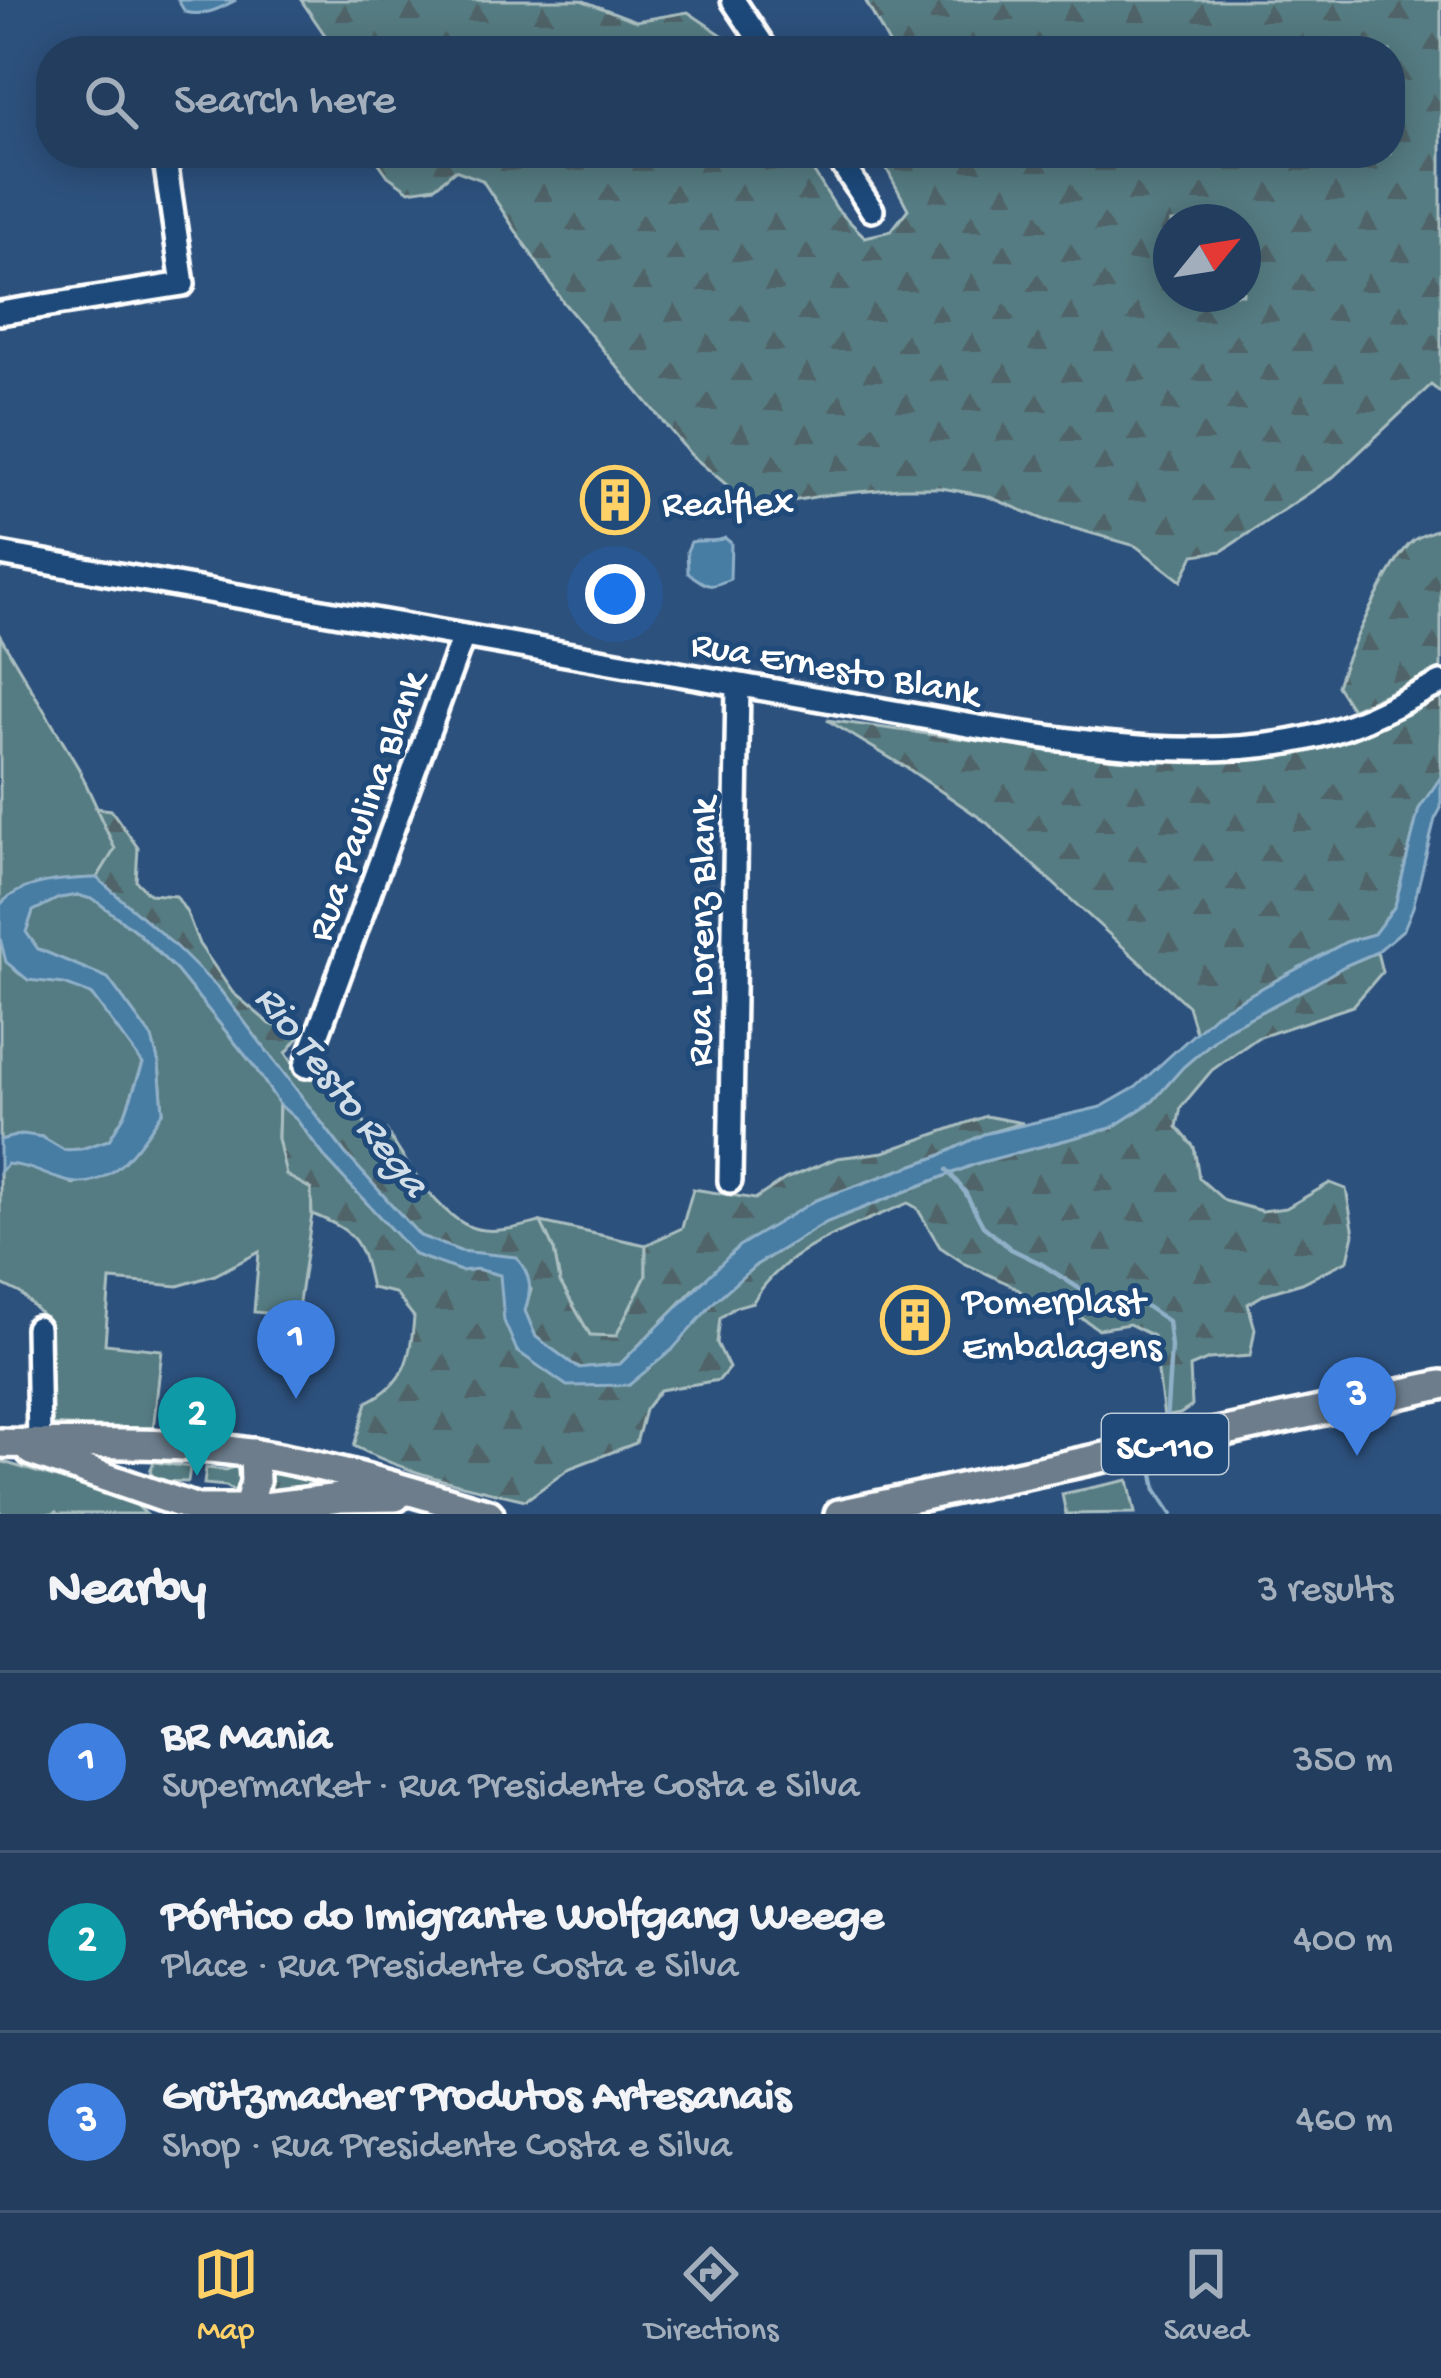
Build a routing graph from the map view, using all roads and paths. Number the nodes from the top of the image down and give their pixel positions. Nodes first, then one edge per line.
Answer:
1 (733, 0) edge
2 (757, 36) edge
3 (166, 168) edge
4 (845, 168) edge
5 (872, 210) dead end
6 (0, 313) edge
7 (0, 554) edge
8 (464, 636) junction
9 (1441, 683) edge
10 (738, 685) junction
11 (305, 1066) dead end
12 (730, 1181) dead end
13 (37, 1328) dead end
14 (1441, 1385) edge
15 (17, 1443) edge
16 (148, 1446) junction
17 (254, 1454) junction
18 (432, 1497) junction
19 (154, 1504) edge
20 (246, 1512) edge
21 (489, 1514) edge
22 (839, 1514) edge

1 - 2 street
3 - 6 street
4 - 5 street
7 - 8 street, Rua Ernesto Blank
8 - 10 street, Rua Ernesto Blank
8 - 11 street, Rua Paulina Blank
9 - 10 street, Rua Ernesto Blank
10 - 12 street, Rua Lorenz Blank
13 - 15 street
14 - 22 main road, SC-110
15 - 16 main road
15 - 19 main road
16 - 17 main road
16 - 19 main road
17 - 18 main road
17 - 20 main road
18 - 20 main road
18 - 21 main road
19 - 20 main road

